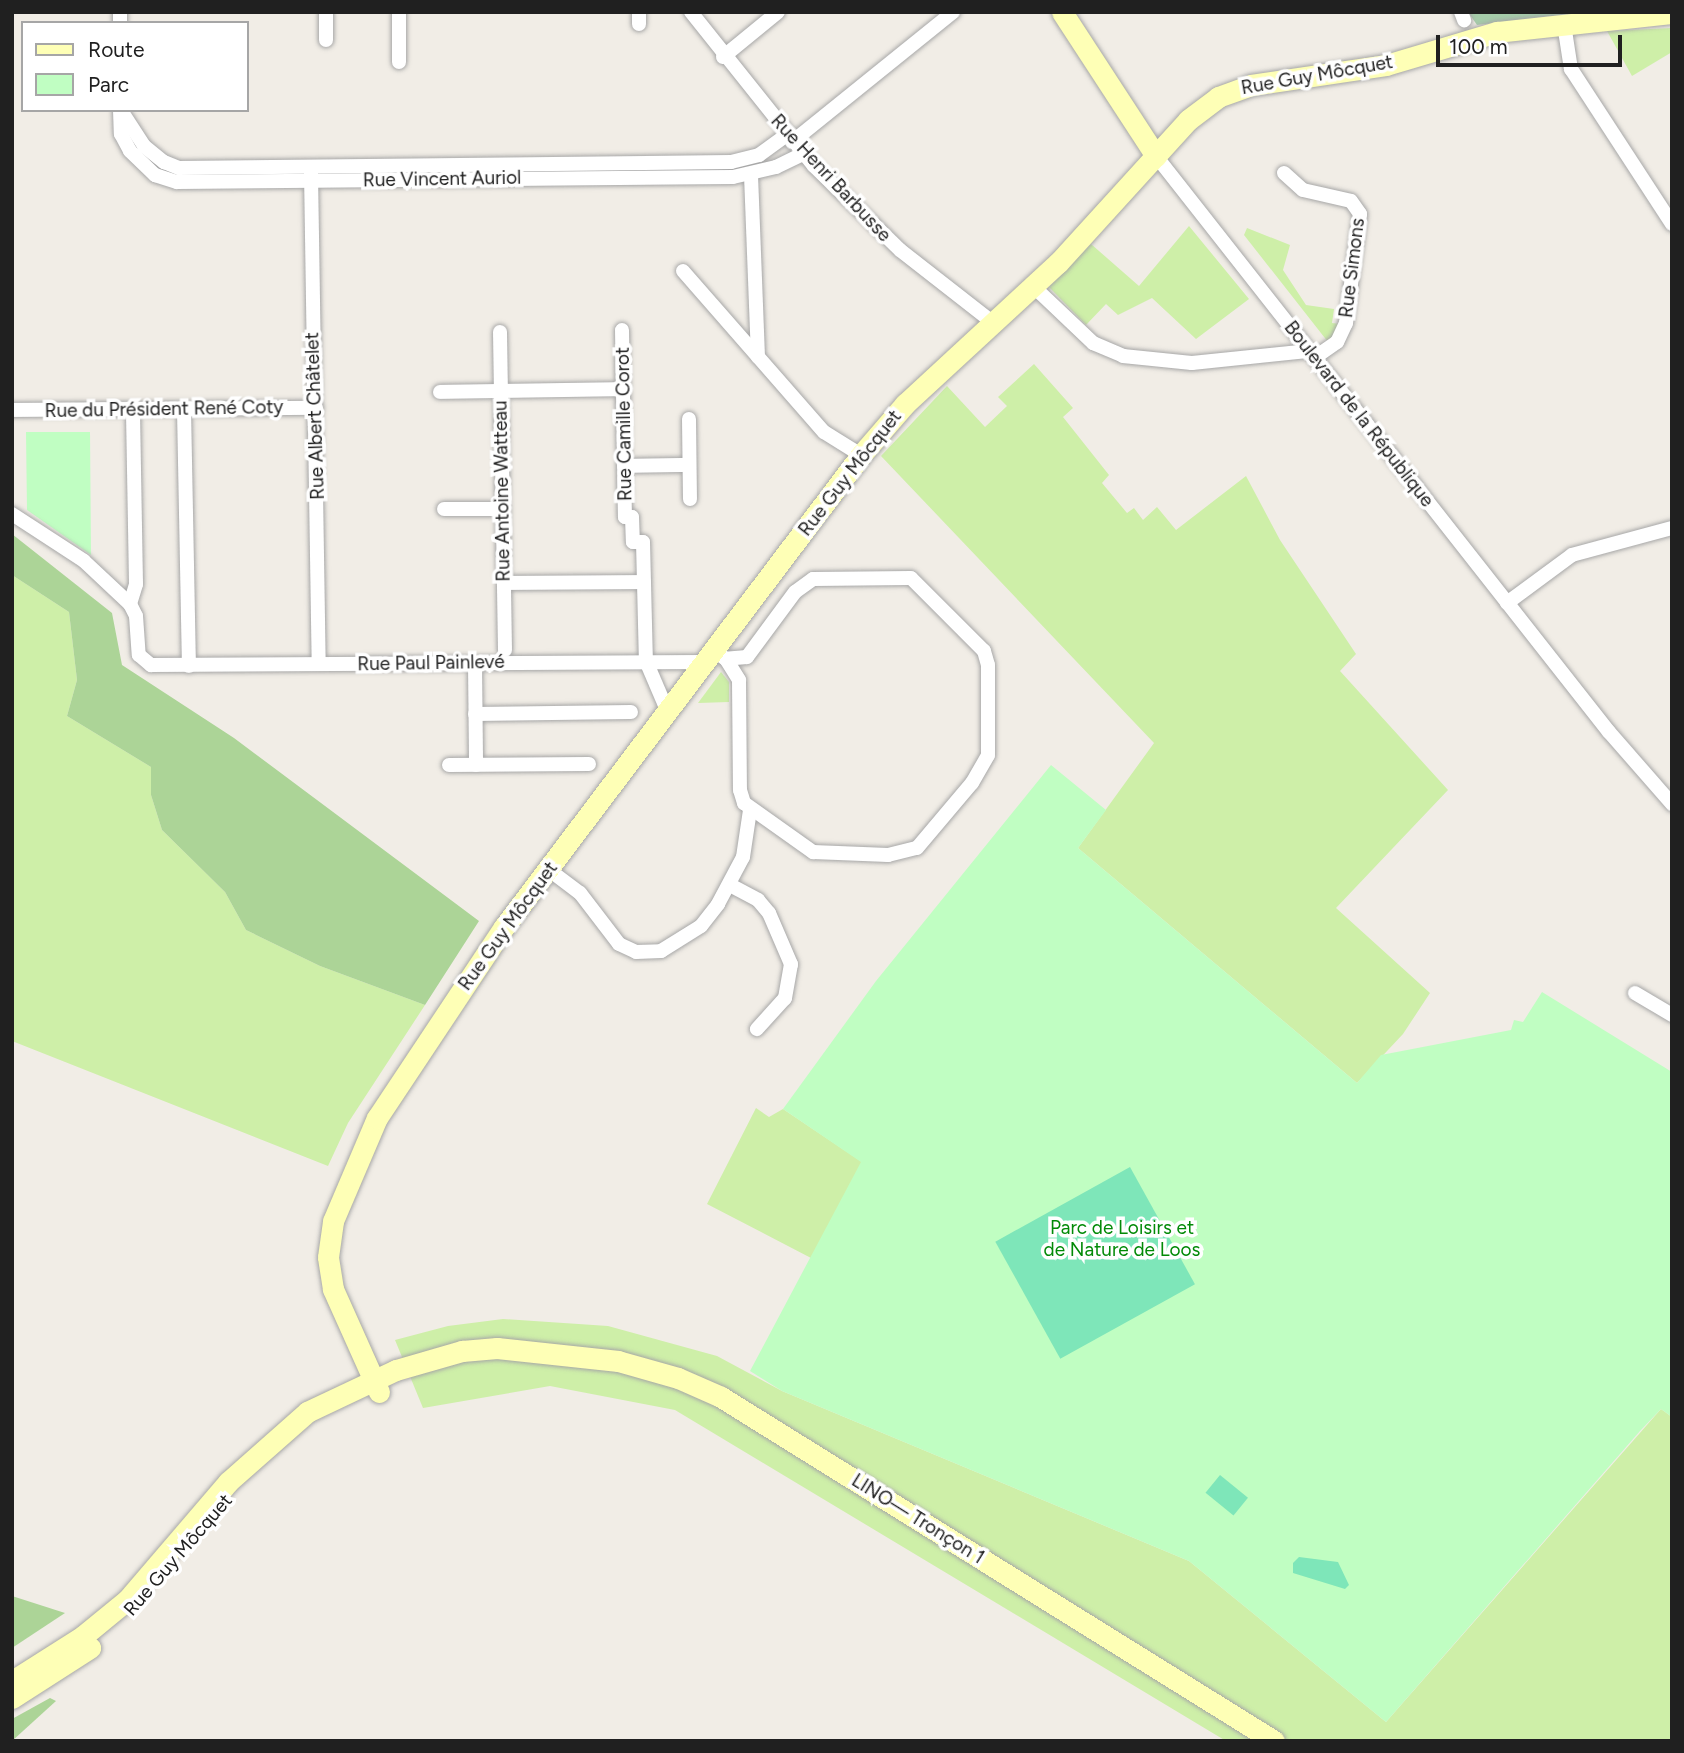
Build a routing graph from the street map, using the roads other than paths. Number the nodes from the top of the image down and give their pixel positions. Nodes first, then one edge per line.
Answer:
1 (326, 12) edge
2 (399, 12) edge
3 (691, 12) edge
4 (778, 12) edge
5 (1062, 12) edge
6 (942, 15) edge
7 (1672, 17) edge
8 (1564, 24) junction
9 (326, 40) dead end
10 (723, 57) junction
11 (399, 62) dead end
12 (122, 112) edge
13 (789, 139) junction
14 (803, 154) junction
15 (1156, 156) junction
16 (1284, 173) dead end
17 (311, 174) junction
18 (751, 175) junction
19 (1672, 224) edge
20 (682, 271) dead end
21 (1033, 286) junction
22 (992, 322) junction
23 (622, 330) dead end
24 (500, 332) dead end
25 (1312, 355) junction
26 (758, 357) junction
27 (623, 389) junction
28 (501, 391) junction
29 (440, 392) dead end
30 (316, 408) junction
31 (133, 409) junction
32 (184, 409) junction
33 (12, 410) edge
34 (689, 419) dead end
35 (861, 456) junction
36 (689, 465) junction
37 (624, 466) junction
38 (690, 499) dead end
39 (444, 509) dead end
40 (503, 509) junction
41 (12, 514) edge
42 (1672, 528) edge
43 (644, 582) junction
44 (504, 583) junction
45 (1507, 603) junction
46 (130, 604) junction
47 (505, 650) dead end
48 (714, 657) junction
49 (646, 661) junction
50 (475, 663) junction
51 (319, 664) junction
52 (189, 666) junction
53 (667, 710) junction
54 (631, 712) dead end
55 (475, 714) junction
56 (589, 764) dead end
57 (449, 765) dead end
58 (476, 765) junction
59 (1672, 804) edge
60 (750, 810) junction
61 (548, 869) junction
62 (730, 885) junction
63 (1635, 993) dead end
64 (1671, 1013) edge
65 (757, 1029) dead end
66 (382, 1383) junction
67 (12, 1681) edge
68 (12, 1698) edge
69 (1274, 1741) edge

1 - 9 street
2 - 11 street
3 - 10 street, Rue Henri Barbusse
4 - 10 street
5 - 15 street, Boulevard de la République
6 - 13 street, Rue Vincent Auriol
7 - 8 street, Rue Guy Môcquet
8 - 15 street, Rue Guy Môcquet
8 - 19 street
10 - 13 street, Rue Henri Barbusse
12 - 17 street, Rue Vincent Auriol
13 - 14 street, Rue Henri Barbusse
13 - 17 street, Rue Vincent Auriol
14 - 18 street, Rue Vincent Auriol
14 - 22 street, Rue Henri Barbusse
15 - 21 street, Rue Guy Môcquet
15 - 25 street, Boulevard de la République
16 - 25 street, Rue Simons
17 - 18 street, Rue Vincent Auriol
17 - 30 street, Rue Albert Châtelet
18 - 26 street
20 - 26 street
21 - 22 street, Rue Guy Môcquet
21 - 25 street
22 - 35 street, Rue Guy Môcquet
23 - 27 street, Rue Camille Corot
24 - 28 street, Rue Antoine Watteau
25 - 45 street, Boulevard de la République
26 - 35 street
27 - 28 street
27 - 37 street, Rue Camille Corot
28 - 29 street
28 - 40 street, Rue Antoine Watteau
30 - 32 street, Rue du Président René Coty
30 - 51 street, Rue Albert Châtelet
31 - 32 street, Rue du Président René Coty
31 - 33 street, Rue du Président René Coty
31 - 46 street
32 - 52 street
34 - 36 street
35 - 48 street, Rue Guy Môcquet
36 - 37 street
36 - 38 street
37 - 43 street, Rue Camille Corot
39 - 40 street
40 - 44 street, Rue Antoine Watteau
41 - 46 street
42 - 45 street
43 - 44 street
43 - 49 street
44 - 47 street, Rue Antoine Watteau
45 - 59 street, Boulevard de la République
46 - 52 street, Rue Paul Painlevé
48 - 49 street, Rue Paul Painlevé
48 - 53 street, Rue Guy Môcquet
48 - 60 street
48 - 60 street
49 - 50 street, Rue Paul Painlevé
49 - 53 street
50 - 51 street, Rue Paul Painlevé
50 - 55 street
51 - 52 street, Rue Paul Painlevé
53 - 61 street, Rue Guy Môcquet
54 - 55 street
55 - 58 street
56 - 58 street
57 - 58 street
60 - 62 street
61 - 62 street
61 - 66 street, Rue Guy Môcquet
62 - 65 street
63 - 64 street
66 - 67 street, Rue Guy Môcquet
66 - 68 street, Rue Guy Môcquet
66 - 69 street, LINO— Tronçon 1

